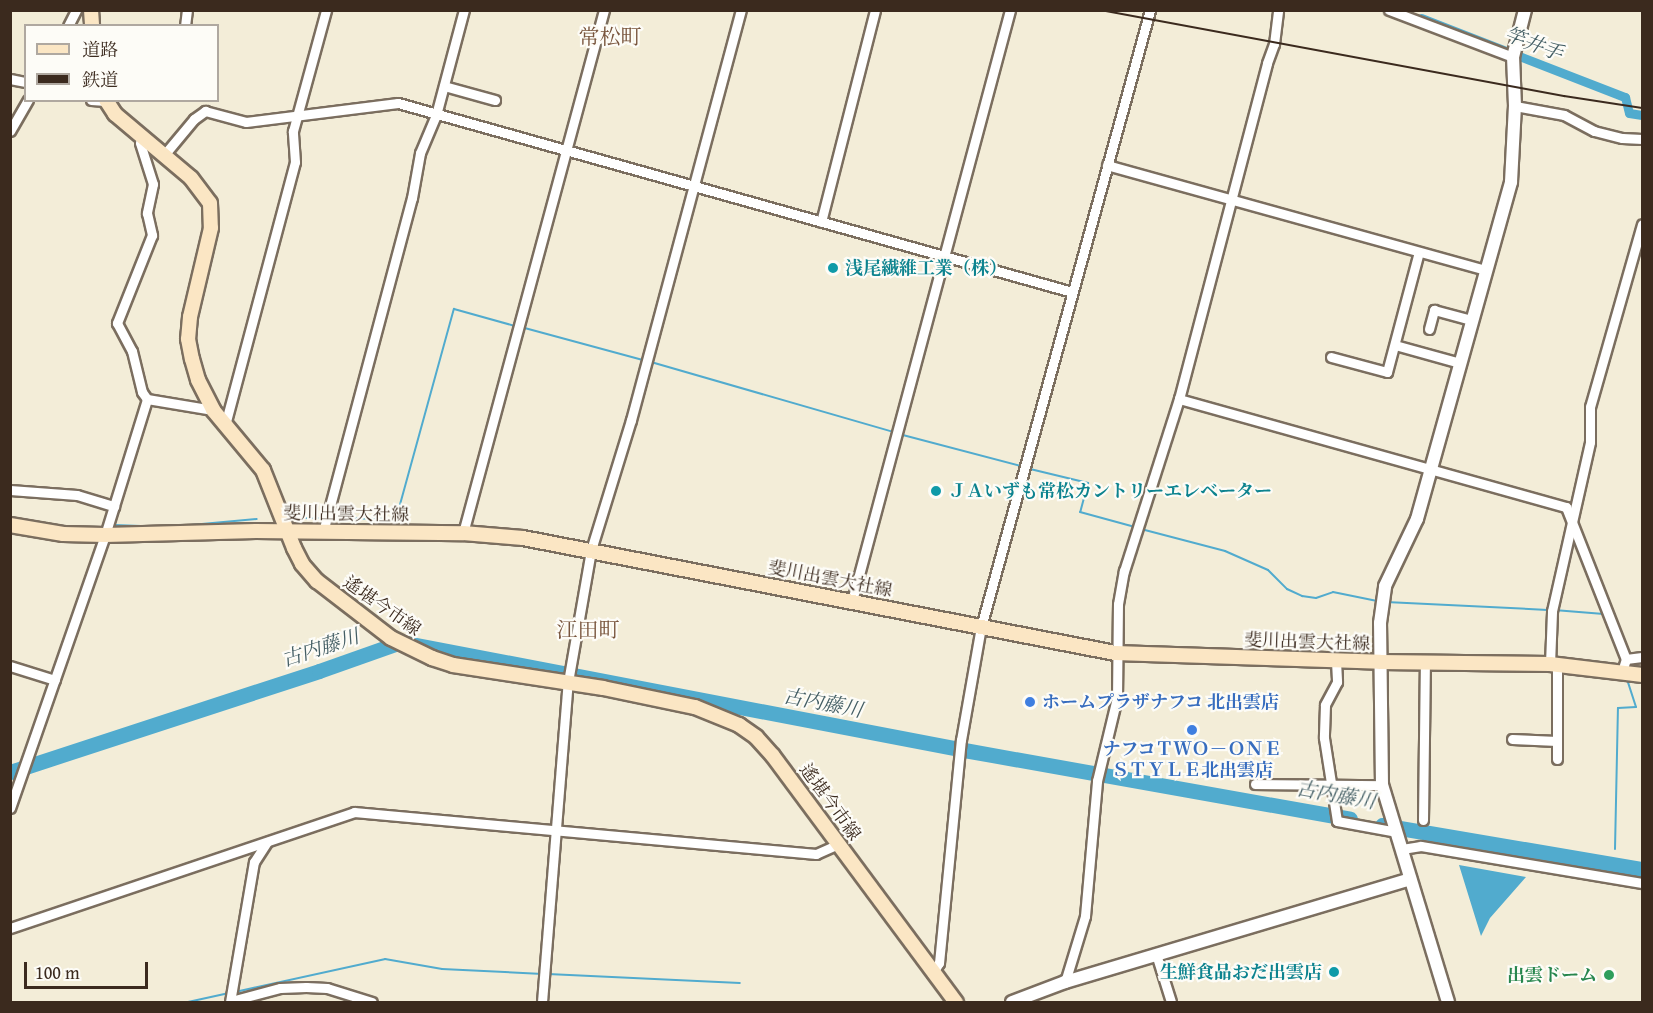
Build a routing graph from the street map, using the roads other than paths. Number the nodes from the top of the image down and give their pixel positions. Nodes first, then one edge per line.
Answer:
1 (76, 10) edge
2 (326, 10) edge
3 (464, 10) edge
4 (604, 10) edge
5 (741, 10) edge
6 (875, 10) edge
7 (1010, 10) edge
8 (1150, 10) edge
9 (1278, 10) edge
10 (1389, 10) edge
11 (1525, 10) edge
12 (69, 24) edge
13 (1513, 57) junction
14 (444, 86) junction
15 (495, 100) dead end
16 (27, 102) edge
17 (107, 102) edge
18 (204, 102) edge
19 (1515, 106) junction
20 (206, 111) junction
21 (436, 115) junction
22 (297, 117) junction
23 (10, 131) edge
24 (142, 137) junction
25 (1642, 139) edge
26 (566, 152) junction
27 (164, 155) junction
28 (1107, 165) junction
29 (693, 187) junction
30 (1232, 202) junction
31 (821, 222) junction
32 (1642, 224) edge
33 (1419, 252) junction
34 (946, 256) junction
35 (1486, 270) junction
36 (1072, 292) junction
37 (1472, 320) junction
38 (1429, 329) dead end
39 (1395, 345) junction
40 (1331, 357) dead end
41 (1460, 363) junction
42 (147, 399) junction
43 (1179, 399) junction
44 (213, 410) junction
45 (225, 425) junction
46 (1430, 470) junction
47 (10, 490) edge
48 (114, 506) junction
49 (1572, 524) junction
50 (10, 525) edge
51 (286, 531) junction
52 (323, 532) junction
53 (463, 533) junction
54 (105, 535) junction
55 (591, 550) junction
56 (852, 601) junction
57 (981, 627) junction
58 (1115, 653) junction
59 (1642, 657) edge
60 (1336, 661) junction
61 (1380, 662) junction
62 (1425, 663) junction
63 (1554, 664) junction
64 (1624, 665) junction
65 (10, 666) edge
66 (1642, 675) edge
67 (55, 680) junction
68 (568, 682) junction
69 (1512, 739) dead end
70 (1557, 741) junction
71 (1557, 759) dead end
72 (1331, 783) junction
73 (1255, 784) dead end
74 (1382, 785) junction
75 (10, 808) edge
76 (1423, 820) dead end
77 (555, 831) junction
78 (1397, 832) junction
79 (267, 842) junction
80 (838, 844) junction
81 (1402, 849) junction
82 (1410, 879) junction
83 (1642, 883) edge
84 (10, 928) edge
85 (1156, 954) junction
86 (932, 974) junction
87 (1065, 982) junction
88 (230, 1002) edge
89 (372, 1002) edge
90 (542, 1002) edge
91 (956, 1002) edge
92 (1012, 1002) edge
93 (1171, 1002) edge
94 (1448, 1002) edge

1 - 12 street
2 - 22 street
3 - 14 street
4 - 26 street
5 - 29 street
6 - 31 street
7 - 34 street
8 - 28 street
9 - 30 street
10 - 13 street
11 - 13 street
13 - 19 street
14 - 15 street
14 - 21 street
16 - 23 street
17 - 24 main road, 遙堪今市線
18 - 20 street
19 - 25 street
19 - 35 street
20 - 22 street
20 - 27 street
21 - 22 street
21 - 26 street
21 - 52 street
22 - 45 street
24 - 27 main road, 遙堪今市線
24 - 42 street
26 - 29 street
26 - 53 street
27 - 44 main road, 遙堪今市線
28 - 30 street
28 - 36 street
29 - 31 street
29 - 55 street
30 - 33 street
30 - 43 street
31 - 34 street
32 - 49 street
33 - 35 street
33 - 39 street
34 - 36 street
34 - 56 street
35 - 37 street
36 - 57 street
37 - 38 street
37 - 41 street
39 - 40 street
39 - 41 street
41 - 46 street
42 - 44 street
42 - 48 street
43 - 46 street
43 - 58 street
44 - 45 main road, 遙堪今市線
45 - 51 main road, 遙堪今市線
46 - 49 street
46 - 61 street
47 - 48 street
48 - 54 street
49 - 63 street
49 - 64 street
50 - 54 main road, 斐川出雲大社線
51 - 52 main road, 斐川出雲大社線
51 - 54 main road, 斐川出雲大社線
51 - 68 main road, 遙堪今市線
52 - 53 main road, 斐川出雲大社線
53 - 55 main road, 斐川出雲大社線
54 - 67 street
55 - 56 main road, 斐川出雲大社線
55 - 68 street
56 - 57 main road, 斐川出雲大社線
57 - 58 main road, 斐川出雲大社線
57 - 86 street
58 - 60 main road, 斐川出雲大社線
58 - 87 street
59 - 64 street
60 - 61 main road, 斐川出雲大社線
60 - 72 street
61 - 62 main road, 斐川出雲大社線
61 - 74 street
62 - 63 main road, 斐川出雲大社線
62 - 76 street
63 - 64 main road, 斐川出雲大社線
63 - 70 street
64 - 66 main road, 斐川出雲大社線
65 - 67 street
67 - 75 street
68 - 77 street
68 - 80 main road, 遙堪今市線
69 - 70 street
70 - 71 street
72 - 73 street
72 - 74 street
72 - 78 street
74 - 78 street
77 - 79 street
77 - 80 street
77 - 90 street
78 - 81 street
79 - 84 street
79 - 88 street
80 - 86 main road, 遙堪今市線
81 - 82 street
81 - 83 street
82 - 85 street
82 - 94 street
85 - 87 street
85 - 93 street
86 - 91 main road, 遙堪今市線
87 - 92 street
88 - 89 street

